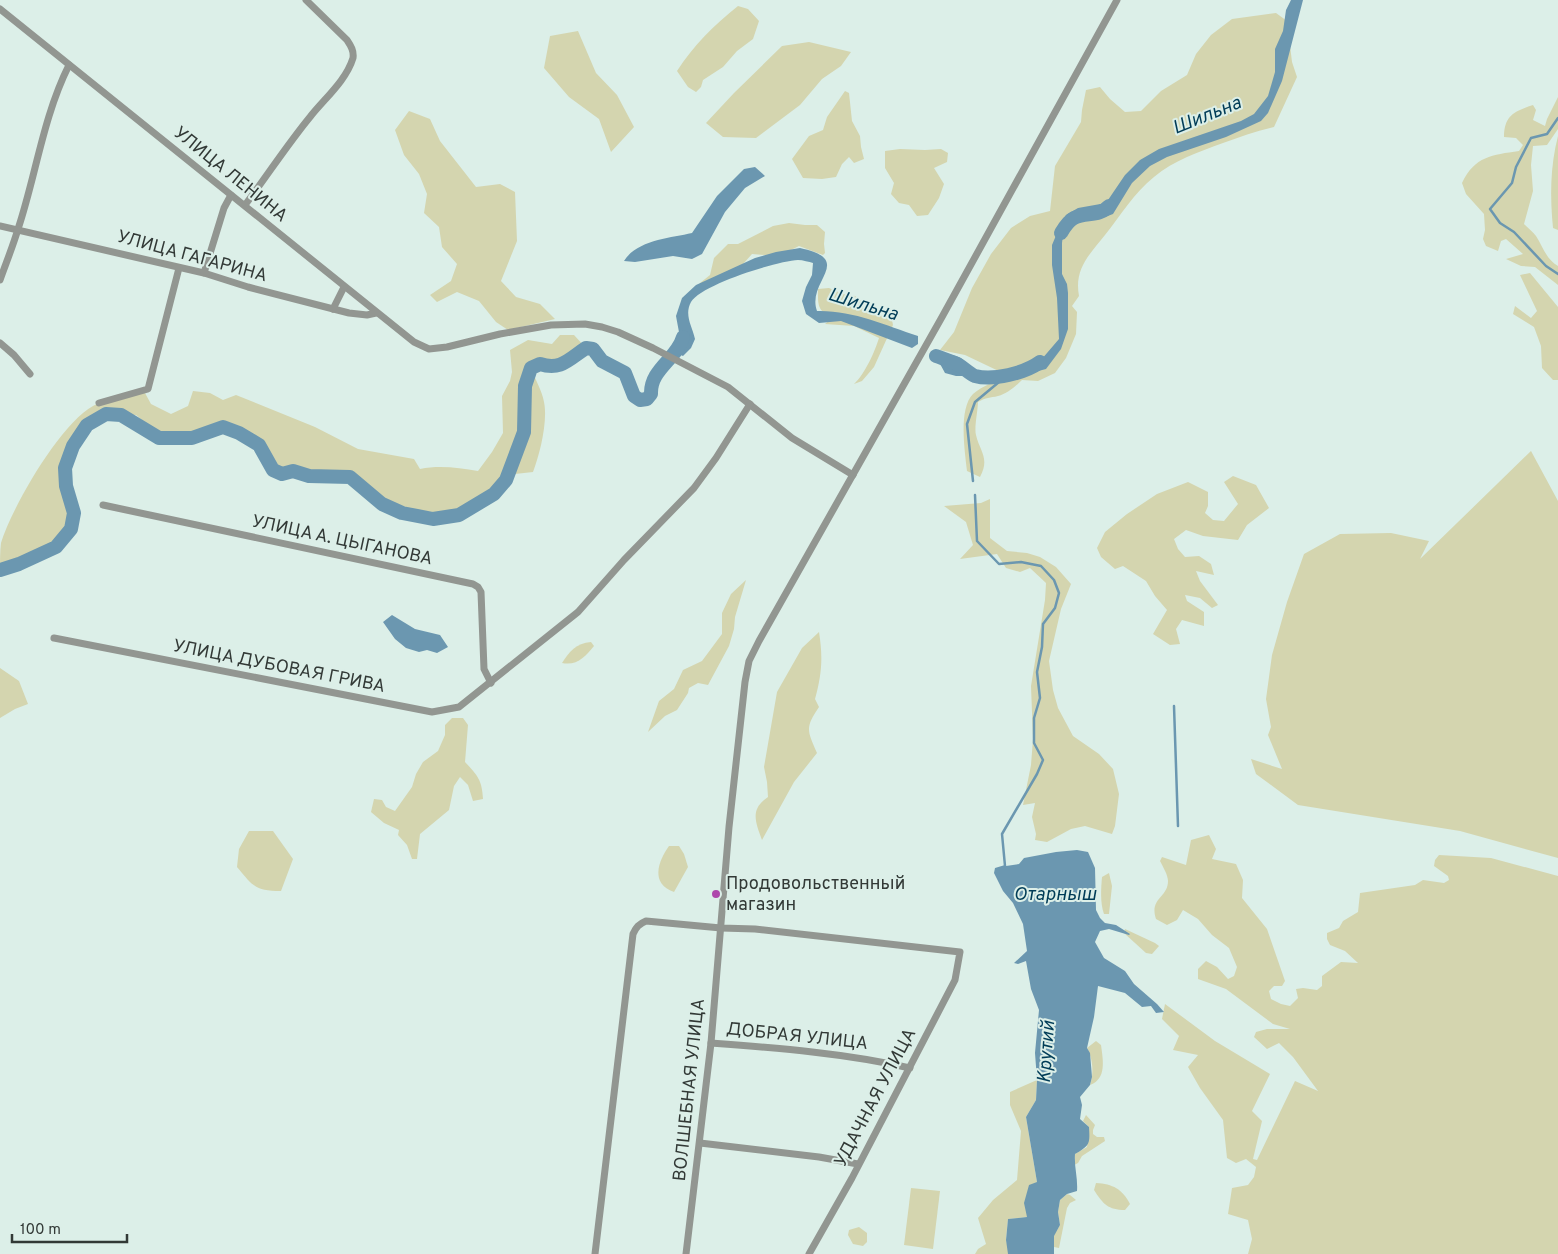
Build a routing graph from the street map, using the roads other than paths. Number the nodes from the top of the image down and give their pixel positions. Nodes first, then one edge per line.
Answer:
1 (306, 0) edge
2 (1117, 0) edge
3 (0, 9) edge
4 (69, 65) junction
5 (231, 195) junction
6 (245, 205) junction
7 (0, 226) edge
8 (18, 229) junction
9 (179, 268) junction
10 (204, 273) junction
11 (0, 280) edge
12 (344, 287) junction
13 (333, 309) junction
14 (376, 313) junction
15 (0, 343) edge
16 (30, 374) dead end
17 (99, 403) dead end
18 (750, 404) junction
19 (852, 475) junction
20 (103, 505) dead end
21 (54, 638) dead end
22 (491, 683) junction
23 (721, 928) junction
24 (711, 1042) junction
25 (910, 1068) junction
26 (700, 1143) junction
27 (858, 1164) junction
28 (595, 1254) edge
29 (686, 1254) edge
30 (809, 1254) edge

1 - 6 street
2 - 19 street, ВОЛШЕБНАЯ УЛИЦА
3 - 4 street, УЛИЦА ЛЕНИНА
4 - 5 street, УЛИЦА ЛЕНИНА
4 - 8 street
5 - 6 street, УЛИЦА ЛЕНИНА
5 - 10 street
6 - 12 street, УЛИЦА ЛЕНИНА
7 - 8 street, УЛИЦА ГАГАРИНА
8 - 9 street, УЛИЦА ГАГАРИНА
8 - 11 street
9 - 10 street, УЛИЦА ГАГАРИНА
9 - 17 street
10 - 13 street, УЛИЦА ГАГАРИНА
12 - 13 street
12 - 14 street, УЛИЦА ЛЕНИНА
13 - 14 street, УЛИЦА ГАГАРИНА
14 - 18 street, УЛИЦА ЛЕНИНА
15 - 16 street
18 - 19 street, УЛИЦА ЛЕНИНА
18 - 22 street, УЛИЦА ДУБОВАЯ ГРИВА
19 - 23 street, ВОЛШЕБНАЯ УЛИЦА
20 - 22 street, УЛИЦА А. ЦЫГАНОВА
21 - 22 street, УЛИЦА ДУБОВАЯ ГРИВА
23 - 24 street, ВОЛШЕБНАЯ УЛИЦА
23 - 25 street, УДАЧНАЯ УЛИЦА
23 - 28 street
24 - 25 street, ДОБРАЯ УЛИЦА
24 - 26 street, ВОЛШЕБНАЯ УЛИЦА
25 - 27 street, УДАЧНАЯ УЛИЦА
26 - 27 street
26 - 29 street, ВОЛШЕБНАЯ УЛИЦА
27 - 30 street, УДАЧНАЯ УЛИЦА

